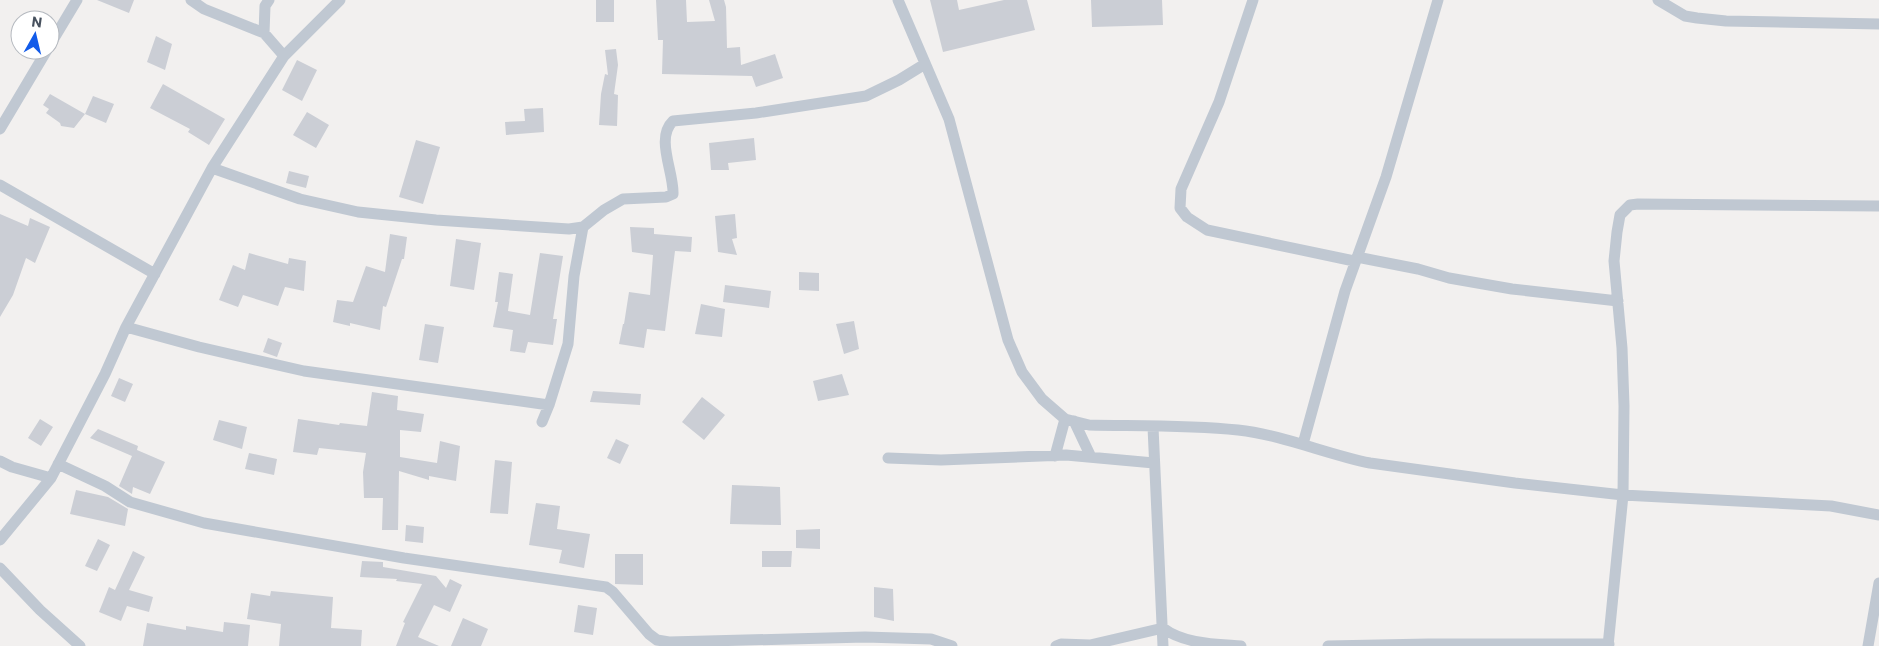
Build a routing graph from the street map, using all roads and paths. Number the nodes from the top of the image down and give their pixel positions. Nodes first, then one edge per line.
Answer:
1 (77, 0) edge
2 (191, 0) edge
3 (269, 0) edge
4 (340, 0) edge
5 (898, 0) edge
6 (1253, 0) edge
7 (1438, 0) edge
8 (1658, 0) edge
9 (1879, 24) edge
10 (60, 28) edge
11 (264, 33) junction
12 (284, 56) junction
13 (41, 60) edge
14 (925, 64) junction
15 (0, 129) edge
16 (212, 168) junction
17 (0, 185) edge
18 (1879, 206) edge
19 (583, 227) junction
20 (1356, 259) junction
21 (155, 274) junction
22 (1618, 301) junction
23 (126, 327) junction
24 (549, 405) junction
25 (1070, 420) junction
26 (542, 422) dead end
27 (1153, 427) junction
28 (1304, 444) junction
29 (1055, 456) junction
30 (1091, 457) junction
31 (888, 458) dead end
32 (0, 461) edge
33 (1154, 463) junction
34 (58, 464) junction
35 (51, 478) junction
36 (1623, 495) junction
37 (1879, 515) edge
38 (0, 540) edge
39 (0, 568) edge
40 (1879, 583) edge
41 (1163, 628) junction
42 (1609, 645) edge
43 (80, 646) edge
44 (952, 646) edge
45 (1056, 646) edge
46 (1163, 646) edge
47 (1242, 646) edge
48 (1328, 646) edge
49 (1868, 646) edge

1 - 10 street
2 - 11 street
3 - 11 street
4 - 12 street
5 - 14 street
6 - 20 street
7 - 20 street
8 - 9 street
11 - 12 street
12 - 16 street
13 - 15 street
14 - 19 street
14 - 25 street
16 - 19 street
16 - 21 street
17 - 21 street
18 - 22 street
19 - 24 street
20 - 22 street
20 - 28 street
21 - 23 street
22 - 36 street
23 - 24 street
23 - 34 street
24 - 26 street
25 - 27 street
25 - 29 street
25 - 30 street
27 - 28 street
27 - 33 street
28 - 36 street
29 - 30 street
29 - 31 street
30 - 33 street
32 - 35 street
33 - 41 street
34 - 35 street
34 - 44 street
35 - 38 street
36 - 37 street
36 - 42 street
39 - 43 street
40 - 49 street
41 - 45 street
41 - 46 street
41 - 47 street
42 - 48 street

